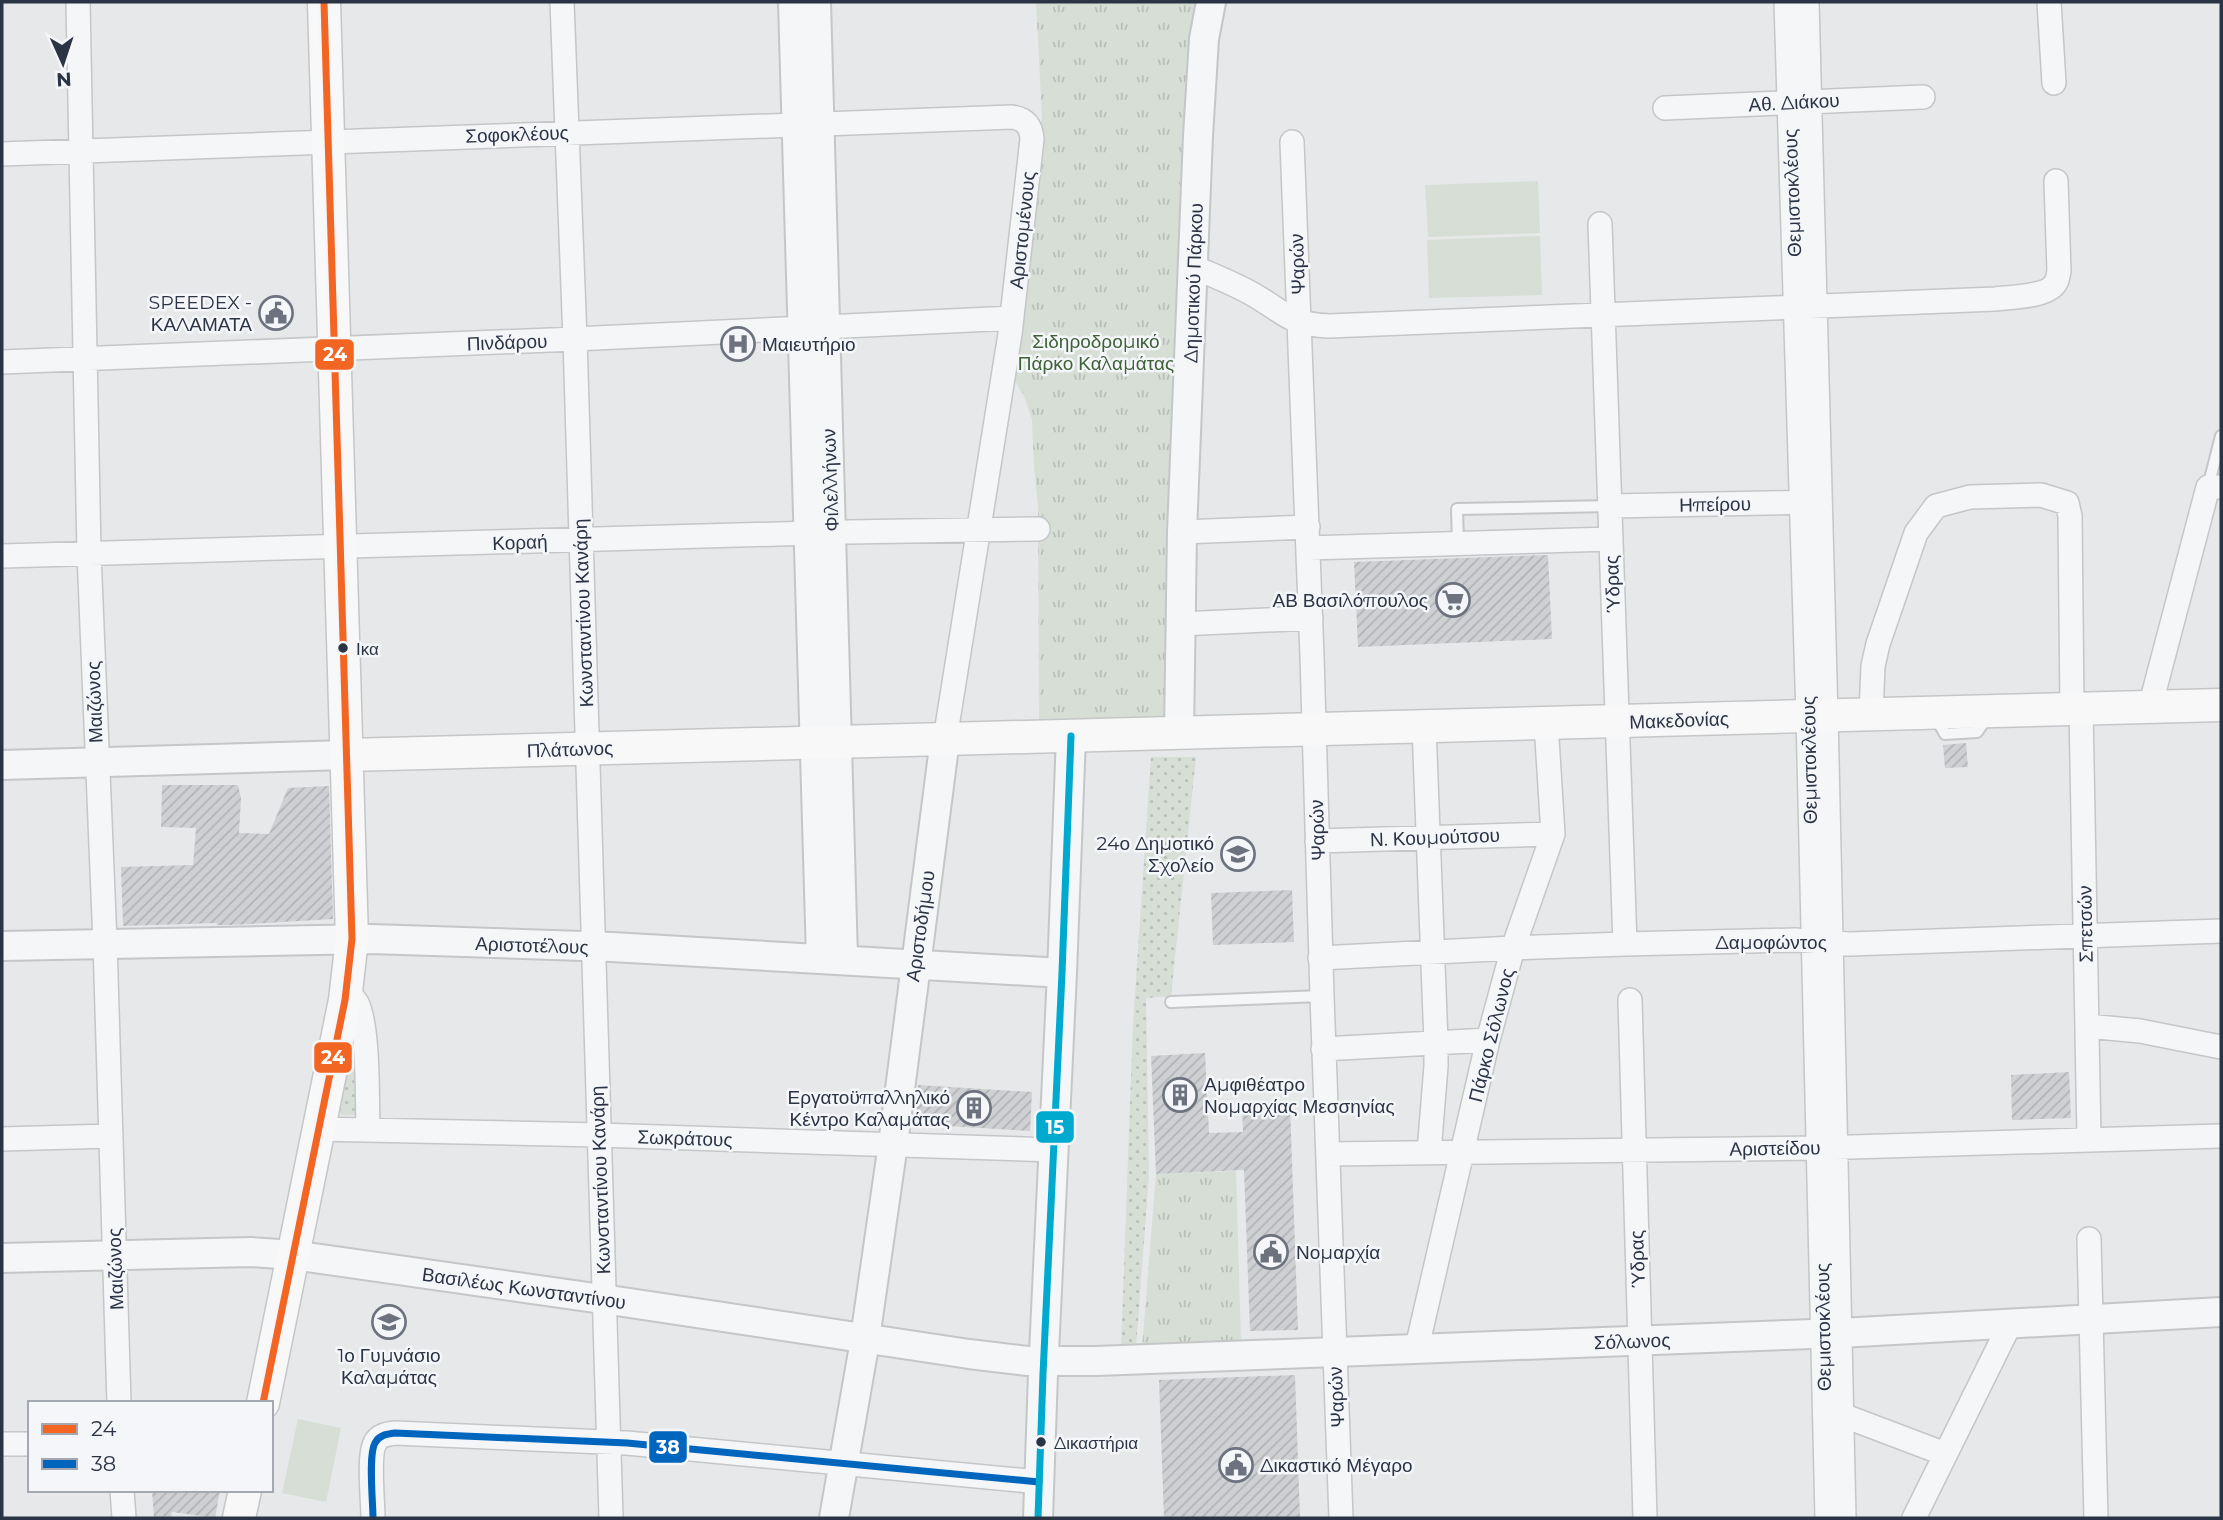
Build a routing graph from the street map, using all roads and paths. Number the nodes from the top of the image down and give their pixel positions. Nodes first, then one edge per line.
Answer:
1 (78, 2) edge
2 (324, 2) edge
3 (562, 2) edge
4 (793, 2) edge
5 (816, 2) edge
6 (1211, 2) edge
7 (1786, 2) edge
8 (1807, 2) edge
9 (2049, 2) edge
10 (2054, 82) dead end
11 (1923, 97) dead end
12 (1799, 102) junction
13 (1665, 108) dead end
14 (808, 124) junction
15 (1030, 126) joint
16 (567, 132) junction
17 (328, 141) junction
18 (1292, 142) dead end
19 (80, 151) junction
20 (2, 154) edge
21 (2056, 181) dead end
22 (1600, 224) dead end
23 (1194, 267) junction
24 (1805, 308) junction
25 (1603, 315) junction
26 (1299, 323) junction
27 (1011, 326) junction
28 (815, 327) junction
29 (575, 339) junction
30 (334, 349) junction
31 (85, 358) junction
32 (2, 362) edge
33 (2221, 436) edge
34 (2215, 487) edge
35 (1811, 502) junction
36 (1610, 506) junction
37 (1038, 529) dead end
38 (978, 531) junction
39 (1182, 532) junction
40 (821, 533) junction
41 (1308, 537) junction
42 (1611, 539) junction
43 (581, 541) junction
44 (1458, 543) junction
45 (340, 547) junction
46 (89, 553) junction
47 (2, 556) edge
48 (1311, 618) junction
49 (1180, 624) junction
50 (2221, 705) edge
51 (2150, 707) junction
52 (2077, 709) junction
53 (1871, 714) junction
54 (1817, 716) junction
55 (1617, 721) junction
56 (1546, 723) junction
57 (1423, 726) junction
58 (1314, 729) junction
59 (1179, 733) junction
60 (1138, 734) joint
61 (1071, 736) junction
62 (945, 739) junction
63 (827, 742) junction
64 (588, 749) junction
65 (346, 755) junction
66 (96, 762) junction
67 (2, 765) edge
68 (1553, 834) junction
69 (1429, 838) junction
70 (1317, 841) junction
71 (2221, 931) edge
72 (2085, 936) junction
73 (352, 939) junction
74 (1823, 941) junction
75 (105, 943) junction
76 (1625, 944) junction
77 (2, 946) edge
78 (593, 947) junction
79 (1513, 948) junction
80 (1433, 952) junction
81 (832, 958) junction
82 (1320, 958) junction
83 (915, 965) junction
84 (1062, 974) junction
85 (346, 991) junction
86 (1322, 996) junction
87 (1630, 1000) dead end
88 (1171, 1002) dead end
89 (2087, 1026) junction
90 (1488, 1040) junction
91 (1436, 1043) junction
92 (2221, 1047) edge
93 (1323, 1049) junction
94 (317, 1129) junction
95 (368, 1129) junction
96 (599, 1135) junction
97 (111, 1136) junction
98 (2221, 1136) edge
99 (2, 1139) edge
100 (2089, 1139) junction
101 (892, 1144) junction
102 (1827, 1147) junction
103 (1053, 1150) junction
104 (1634, 1150) junction
105 (1462, 1151) junction
106 (1429, 1152) junction
107 (1328, 1154) junction
108 (2090, 1239) dead end
109 (114, 1255) junction
110 (293, 1255) junction
111 (2, 1258) edge
112 (604, 1300) junction
113 (2221, 1312) edge
114 (2093, 1318) junction
115 (2010, 1324) junction
116 (1831, 1333) junction
117 (864, 1339) junction
118 (1640, 1341) junction
119 (1417, 1348) junction
120 (1334, 1351) junction
121 (1043, 1361) junction
122 (119, 1401) edge
123 (263, 1401) edge
124 (1842, 1415) junction
125 (609, 1442) junction
126 (2, 1444) edge
127 (28, 1444) edge
128 (1945, 1454) junction
129 (843, 1464) junction
130 (1039, 1482) junction
131 (122, 1492) edge
132 (245, 1492) edge
133 (124, 1518) edge
134 (239, 1518) edge
135 (373, 1518) edge
136 (611, 1518) edge
137 (835, 1518) edge
138 (1038, 1518) edge
139 (1341, 1518) edge
140 (1645, 1518) edge
141 (1827, 1518) edge
142 (1844, 1518) edge
143 (1914, 1518) edge
144 (2096, 1518) edge

1 - 19 street, Μαιζώνος
2 - 17 main road
3 - 16 street, Κωνσταντίνου Κανάρη
4 - 14 street, Φιλελλήνων
5 - 14 street, Φιλελλήνων
6 - 23 street, Δημοτικού Πάρκου
7 - 12 street, Θεμιστοκλέους
8 - 12 street, Θεμιστοκλέους
9 - 10 street
11 - 12 street, Αθ. Διάκου
12 - 13 street, Αθ. Διάκου
12 - 24 street, Θεμιστοκλέους
14 - 15 street, Σοφοκλέους
14 - 16 street, Σοφοκλέους
14 - 28 street, Φιλελλήνων
15 - 27 street, Αριστομένους
16 - 17 street, Σοφοκλέους
16 - 29 street, Κωνσταντίνου Κανάρη
17 - 19 street, Σοφοκλέους
17 - 30 main road
18 - 26 street, Ψαρών
19 - 20 street, Σοφοκλέους
19 - 31 street, Μαιζώνος
21 - 24 street
22 - 25 street, Ύδρας
23 - 26 street
23 - 39 street, Δημοτικού Πάρκου
24 - 25 street
24 - 35 street, Θεμιστοκλέους
25 - 26 street
25 - 36 street, Ύδρας
26 - 41 street, Ψαρών
27 - 28 street, Πινδάρου
27 - 38 street, Αριστοδήμου
28 - 29 street, Πινδάρου
28 - 40 street, Φιλελλήνων
29 - 30 street, Πινδάρου
29 - 43 street, Κωνσταντίνου Κανάρη
30 - 31 street, Πινδάρου
30 - 45 main road
31 - 32 street, Πινδάρου
31 - 46 street, Μαιζώνος
33 - 34 lane
34 - 51 street
35 - 36 street, Ηπείρου
35 - 54 street, Θεμιστοκλέους
36 - 42 street, Ύδρας
36 - 44 lane
37 - 38 street, Κοραή
38 - 40 street, Κοραή
38 - 62 street, Αριστοδήμου
39 - 41 street
39 - 49 street, Δημοτικού Πάρκου
40 - 43 street, Κοραή
40 - 63 street, Φιλελλήνων
41 - 44 street
41 - 48 street, Ψαρών
42 - 44 street
42 - 55 street, Ύδρας
43 - 45 street, Κοραή
43 - 64 street, Κωνσταντίνου Κανάρη
45 - 46 street, Κοραή
45 - 65 main road
46 - 47 street, Κοραή
46 - 66 street, Μαιζώνος
48 - 49 street
48 - 58 street, Ψαρών
49 - 59 street, Δημοτικού Πάρκου
50 - 51 main road, Μακεδονίας
51 - 52 main road, Μακεδονίας
52 - 53 main road, Μακεδονίας
52 - 53 street, Σπετσών
52 - 72 street, Σπετσών
53 - 54 main road, Μακεδονίας
54 - 55 main road, Μακεδονίας
54 - 74 street, Θεμιστοκλέους
55 - 56 main road, Μακεδονίας
55 - 76 street, Ύδρας
56 - 57 main road, Μακεδονίας
56 - 68 street, Πάρκο Σόλωνος
57 - 58 main road, Μακεδονίας
57 - 69 street
58 - 59 main road, Μακεδονίας
58 - 70 street, Ψαρών
59 - 60 main road, Μακεδονίας
60 - 61 main road, Πλάτωνος
61 - 62 main road, Πλάτωνος
61 - 84 street
62 - 63 main road, Πλάτωνος
62 - 83 street, Αριστοδήμου
63 - 64 main road, Πλάτωνος
63 - 81 street, Φιλελλήνων
64 - 65 main road, Πλάτωνος
64 - 78 street, Κωνσταντίνου Κανάρη
65 - 66 street, Πλάτωνος
65 - 73 main road
66 - 67 street, Πλάτωνος
66 - 75 street, Μαιζώνος
68 - 69 street, Ν. Κουμούτσου
68 - 79 street, Πάρκο Σόλωνος
69 - 70 street, Ν. Κουμούτσου
69 - 80 street
70 - 82 street, Ψαρών
71 - 72 street, Δαμοφώντος
72 - 74 street, Δαμοφώντος
72 - 89 street, Σπετσών
73 - 75 street, Αριστοτέλους
73 - 78 street, Αριστοτέλους
73 - 85 main road
74 - 76 street, Δαμοφώντος
74 - 102 street, Θεμιστοκλέους
75 - 77 street, Αριστοτέλους
75 - 97 street, Μαιζώνος
76 - 79 street, Δαμοφώντος
78 - 81 street, Αριστοτέλους
78 - 96 street, Κωνσταντίνου Κανάρη
79 - 80 street, Δαμοφώντος
79 - 90 street, Πάρκο Σόλωνος
80 - 82 street, Δαμοφώντος
80 - 91 street
81 - 83 street, Αριστοτέλους
82 - 86 street, Ψαρών
83 - 84 street, Αριστοτέλους
83 - 101 street, Αριστοδήμου
84 - 103 street
85 - 94 main road
85 - 95 street
86 - 88 lane
86 - 93 street, Ψαρών
87 - 104 street, Ύδρας
89 - 92 street
89 - 100 street, Σπετσών
90 - 91 street
90 - 105 street, Πάρκο Σόλωνος
91 - 93 street
91 - 106 street
93 - 107 street, Ψαρών
94 - 95 street, Σωκράτους
94 - 110 main road
95 - 96 street, Σωκράτους
96 - 101 street, Σωκράτους
96 - 112 street, Κωνσταντίνου Κανάρη
97 - 99 street
97 - 109 street, Μαιζώνος
98 - 100 street, Αριστείδου
100 - 102 street, Αριστείδου
101 - 103 street, Σωκράτους
101 - 117 street, Αριστοδήμου
102 - 104 street, Αριστείδου
102 - 116 street, Θεμιστοκλέους
103 - 121 street
104 - 105 street, Αριστείδου
104 - 118 street, Ύδρας
105 - 106 street, Αριστείδου
105 - 119 street, Πάρκο Σόλωνος
106 - 107 street, Αριστείδου
107 - 120 street, Ψαρών
108 - 114 street
109 - 110 street, Βασιλέως Κωνσταντίνου
109 - 111 street, Βασιλέως Κωνσταντίνου
109 - 122 street, Μαιζώνος
110 - 112 street, Βασιλέως Κωνσταντίνου
110 - 123 main road
112 - 117 street, Βασιλέως Κωνσταντίνου
112 - 125 street, Κωνσταντίνου Κανάρη
113 - 114 street, Σόλωνος
114 - 115 street, Σόλωνος
114 - 144 street
115 - 116 street, Σόλωνος
115 - 128 street
116 - 118 street, Σόλωνος
116 - 124 street, Θεμιστοκλέους
116 - 141 street, Θεμιστοκλέους
117 - 121 street, Βασιλέως Κωνσταντίνου
117 - 129 street, Αριστοδήμου
118 - 119 street, Σόλωνος
118 - 140 street, Ύδρας
119 - 120 street, Σόλωνος
120 - 121 street, Σόλωνος
120 - 139 street, Ψαρών
121 - 130 street
124 - 128 street
124 - 142 street, Θεμιστοκλέους
125 - 129 street
125 - 135 street
125 - 136 street, Κωνσταντίνου Κανάρη
126 - 127 street
128 - 143 street
129 - 130 street
129 - 137 street, Αριστοδήμου
130 - 138 street
131 - 133 street
132 - 134 main road

